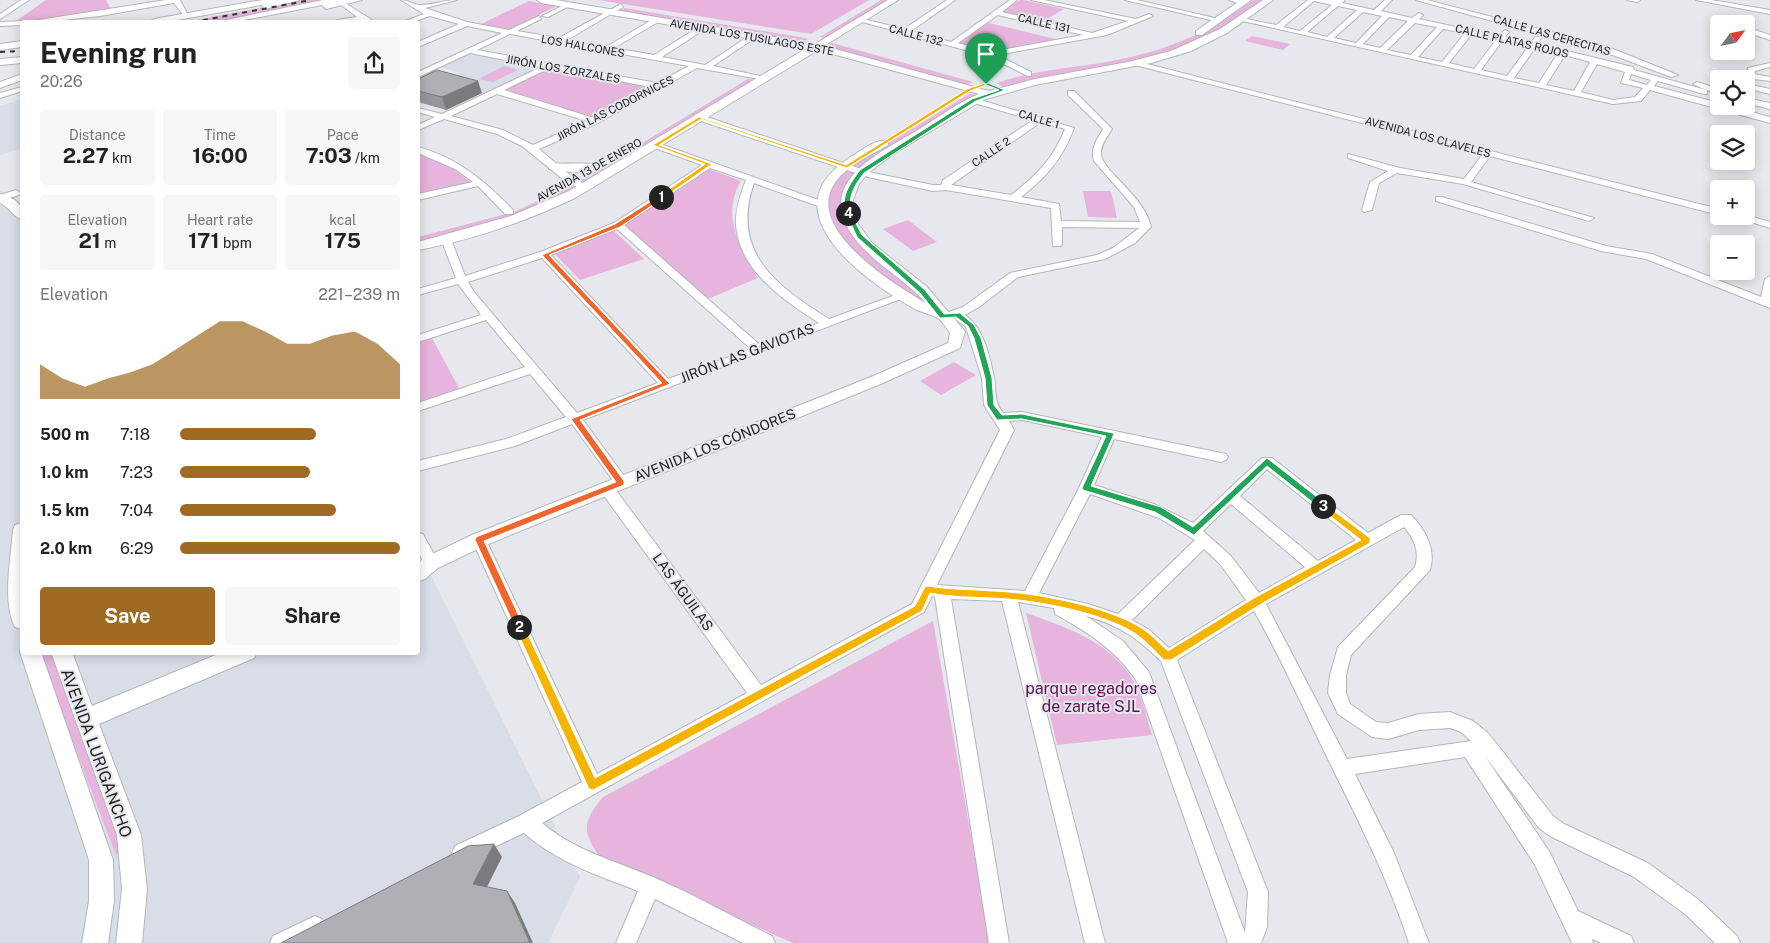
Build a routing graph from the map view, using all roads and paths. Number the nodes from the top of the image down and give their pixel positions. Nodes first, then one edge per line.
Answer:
1 (26, 0) edge
2 (176, 0) edge
3 (276, 0) edge
4 (296, 0) edge
5 (358, 0) edge
6 (404, 0) edge
7 (454, 0) edge
8 (541, 0) edge
9 (581, 0) edge
10 (878, 0) edge
11 (894, 0) edge
12 (952, 0) edge
13 (1014, 0) edge
14 (1034, 0) edge
15 (1128, 0) edge
16 (1232, 0) edge
17 (1269, 0) edge
18 (1312, 0) edge
19 (1318, 0) edge
20 (1389, 0) edge
21 (1419, 0) edge
22 (1700, 0) edge
23 (1245, 1) edge
24 (340, 2) edge
25 (1339, 2) edge
26 (146, 3) edge
27 (241, 3) edge
28 (1430, 3) junction
29 (568, 5) junction
30 (621, 6) junction
31 (416, 8) junction
32 (1362, 9) junction
33 (1468, 11) junction
34 (610, 12) junction
35 (995, 12) junction
36 (1376, 12) junction
37 (1770, 12) edge
38 (430, 14) junction
39 (1388, 14) junction
40 (188, 16) junction
41 (1149, 16) dead end
42 (0, 17) edge
43 (362, 18) junction
44 (42, 20) edge
45 (165, 20) edge
46 (190, 20) edge
47 (234, 20) edge
48 (254, 20) edge
49 (351, 20) edge
50 (366, 20) edge
51 (412, 20) edge
52 (655, 20) junction
53 (859, 20) junction
54 (1219, 20) junction
55 (1242, 20) junction
56 (1414, 20) junction
57 (1137, 21) junction
58 (20, 23) edge
59 (1511, 23) junction
60 (0, 24) edge
61 (466, 24) junction
62 (1442, 26) junction
63 (1755, 26) edge
64 (702, 28) junction
65 (1277, 28) junction
66 (1455, 28) junction
67 (1770, 28) edge
68 (1470, 31) junction
69 (905, 32) junction
70 (1755, 32) edge
71 (508, 33) junction
72 (1302, 33) junction
73 (1543, 33) junction
74 (1092, 35) junction
75 (752, 36) junction
76 (1501, 38) junction
77 (1770, 38) edge
78 (1329, 39) junction
79 (558, 42) junction
80 (819, 42) junction
81 (420, 43) edge
82 (802, 44) junction
83 (952, 44) junction
84 (20, 45) edge
85 (1532, 45) junction
86 (1591, 45) junction
87 (1357, 46) junction
88 (0, 47) edge
89 (606, 50) junction
90 (469, 51) junction
91 (1382, 51) junction
92 (1563, 52) junction
93 (1616, 52) junction
94 (990, 54) junction
95 (20, 55) edge
96 (1579, 56) junction
97 (0, 57) edge
98 (656, 58) junction
99 (1412, 58) junction
100 (20, 60) edge
101 (1595, 60) junction
102 (0, 62) edge
103 (1138, 63) junction
104 (1607, 63) junction
105 (697, 65) junction
106 (1444, 65) junction
107 (1770, 65) edge
108 (549, 66) junction
109 (707, 67) junction
110 (1630, 70) junction
111 (1755, 71) edge
112 (1476, 72) junction
113 (1755, 73) edge
114 (420, 74) edge
115 (1028, 74) junction
116 (1755, 74) edge
117 (1770, 74) edge
118 (751, 75) junction
119 (20, 78) edge
120 (766, 78) junction
121 (1657, 78) junction
122 (1509, 79) junction
123 (1770, 80) edge
124 (0, 84) edge
125 (658, 86) junction
126 (1649, 86) junction
127 (1541, 87) junction
128 (1755, 88) edge
129 (988, 89) junction
130 (20, 90) edge
131 (497, 91) junction
132 (1710, 91) edge
133 (1710, 91) edge
134 (1710, 92) edge
135 (1770, 92) edge
136 (1072, 93) dead end
137 (1576, 94) junction
138 (971, 95) junction
139 (0, 96) edge
140 (1695, 99) junction
141 (1755, 102) edge
142 (1710, 103) edge
143 (1770, 106) edge
144 (420, 111) edge
145 (1755, 114) edge
146 (442, 117) junction
147 (1768, 117) edge
148 (705, 119) junction
149 (1040, 119) junction
150 (595, 121) junction
151 (420, 127) edge
152 (655, 145) junction
153 (532, 149) junction
154 (420, 151) edge
155 (1488, 153) junction
156 (1351, 156) dead end
157 (710, 164) junction
158 (553, 167) junction
159 (596, 167) junction
160 (847, 167) junction
161 (1396, 170) junction
162 (862, 172) junction
163 (752, 179) junction
164 (571, 182) junction
165 (1466, 182) junction
166 (481, 183) junction
167 (0, 186) edge
168 (584, 188) junction
169 (946, 188) junction
170 (19, 194) edge
171 (420, 197) edge
172 (0, 198) edge
173 (1012, 199) junction
174 (1439, 199) dead end
175 (821, 204) junction
176 (506, 208) junction
177 (1367, 210) dead end
178 (1710, 210) edge
179 (20, 213) edge
180 (1589, 218) dead end
181 (1755, 221) edge
182 (1056, 224) junction
183 (1146, 225) junction
184 (1770, 225) edge
185 (618, 226) junction
186 (420, 234) edge
187 (446, 239) junction
188 (1057, 244) dead end
189 (420, 246) edge
190 (545, 255) junction
191 (1770, 279) edge
192 (462, 280) junction
193 (420, 291) edge
194 (905, 295) junction
195 (1768, 304) edge
196 (950, 315) junction
197 (488, 316) junction
198 (826, 323) junction
199 (420, 338) edge
200 (758, 349) junction
201 (532, 369) junction
202 (666, 384) junction
203 (420, 406) edge
204 (1000, 418) junction
205 (575, 419) junction
206 (1110, 434) junction
207 (1220, 457) dead end
208 (420, 466) edge
209 (614, 486) junction
210 (1086, 488) junction
211 (1231, 496) junction
212 (1199, 536) junction
213 (479, 540) junction
214 (1367, 540) junction
215 (420, 548) edge
216 (424, 568) edge
217 (1316, 568) junction
218 (935, 591) junction
219 (1008, 595) junction
220 (1036, 599) junction
221 (1257, 601) junction
222 (1121, 622) junction
223 (31, 655) edge
224 (62, 655) edge
225 (240, 655) edge
226 (1168, 657) junction
227 (758, 695) junction
228 (86, 719) junction
229 (1342, 768) junction
230 (593, 785) junction
231 (526, 822) junction
232 (447, 861) edge
233 (650, 886) junction
234 (333, 917) edge
235 (1570, 918) junction
236 (96, 943) edge
237 (129, 943) edge
238 (280, 943) edge
239 (626, 943) edge
240 (765, 943) edge
241 (999, 943) edge
242 (1096, 943) edge
243 (1238, 943) edge
244 (1251, 943) edge
245 (1419, 943) edge
246 (1583, 943) edge
247 (1624, 943) edge
248 (1730, 943) edge

1 - 42 street
2 - 26 street
2 - 40 street
3 - 27 main road
4 - 46 main road
5 - 24 main road
6 - 31 street, LOS HALCONES
7 - 31 street
8 - 29 main road, AVENIDA LOS TUSILAGOS ESTE
9 - 30 main road, AVENIDA LOS TUSILAGOS ESTE
10 - 80 main road, AVENIDA 13 DE ENERO
11 - 53 main road, AVENIDA 13 DE ENERO
12 - 69 street
13 - 35 street
14 - 57 street
15 - 54 street
16 - 23 street
17 - 55 main road
18 - 65 street
19 - 25 street, CALLE PLATAS ROJOS
20 - 36 street
21 - 28 street, CALLE LAS CERECITAS
22 - 37 street
23 - 54 main road
24 - 43 street
24 - 47 main road
24 - 48 main road
25 - 32 street, CALLE PLATAS ROJOS
25 - 72 street
26 - 44 street
27 - 40 main road
28 - 33 street, CALLE LAS CERECITAS
28 - 56 street
29 - 34 main road, AVENIDA LOS TUSILAGOS ESTE
29 - 71 street
30 - 34 street
30 - 80 main road, AVENIDA LOS TUSILAGOS ESTE
31 - 38 street, LOS HALCONES
32 - 36 street, CALLE PLATAS ROJOS
32 - 78 street
33 - 59 street, CALLE LAS CERECITAS
33 - 66 street
34 - 52 main road, AVENIDA LOS TUSILAGOS ESTE
34 - 79 street
35 - 74 street, CALLE 131
35 - 83 street
36 - 39 street, CALLE PLATAS ROJOS
38 - 51 street
38 - 61 street, LOS HALCONES
39 - 56 street, CALLE PLATAS ROJOS
39 - 87 street
40 - 45 main road
41 - 57 street
43 - 49 street
43 - 50 street
52 - 64 main road, AVENIDA LOS TUSILAGOS ESTE
52 - 89 street
53 - 69 street, CALLE 132
53 - 80 main road, AVENIDA 13 DE ENERO
54 - 115 main road
55 - 65 street
55 - 103 main road
56 - 62 street, CALLE PLATAS ROJOS
56 - 91 street
57 - 74 street
58 - 60 street
59 - 73 street, CALLE LAS CERECITAS
59 - 76 street
61 - 71 street, LOS HALCONES
61 - 81 street
62 - 66 street, CALLE PLATAS ROJOS
62 - 99 street
63 - 67 street
64 - 75 main road, AVENIDA LOS TUSILAGOS ESTE
64 - 98 street
65 - 72 street
66 - 68 street, CALLE PLATAS ROJOS
68 - 76 street, CALLE PLATAS ROJOS
68 - 106 street
69 - 83 street, CALLE 132
70 - 77 street
71 - 79 street, LOS HALCONES
71 - 90 street
72 - 78 street
73 - 85 street
73 - 86 street, CALLE LAS CERECITAS
74 - 94 street
75 - 82 main road, AVENIDA LOS TUSILAGOS ESTE
75 - 109 street
76 - 85 street, CALLE PLATAS ROJOS
76 - 112 street
78 - 87 street
79 - 89 street, LOS HALCONES
80 - 82 main road, AVENIDA LOS TUSILAGOS ESTE
80 - 120 main road, AVENIDA 13 DE ENERO
80 - 129 main road, AVENIDA LOS TUSILAGOS ESTE
80 - 138 main road, AVENIDA LOS TUSILAGOS ESTE
82 - 118 main road, AVENIDA 13 DE ENERO
83 - 94 street, CALLE 132
84 - 88 main road
85 - 92 street, CALLE PLATAS ROJOS
85 - 122 street
86 - 93 street, CALLE LAS CERECITAS
86 - 96 street
87 - 91 street
89 - 98 street, LOS HALCONES
90 - 108 street, JIRÓN LOS ZORZALES
90 - 114 street
91 - 99 street
92 - 96 street, CALLE PLATAS ROJOS
92 - 127 street
93 - 104 street
93 - 132 street, CALLE LAS CERECITAS
94 - 115 street, CALLE 132
95 - 97 main road
96 - 101 street, CALLE PLATAS ROJOS
98 - 105 street, LOS HALCONES
99 - 106 street
100 - 102 main road
101 - 104 street, CALLE PLATAS ROJOS
101 - 137 street
103 - 129 main road
103 - 155 street, AVENIDA LOS CLAVELES
104 - 110 street, CALLE PLATAS ROJOS
105 - 109 street, LOS HALCONES
105 - 125 street, JIRÓN LAS CODORNICES
106 - 112 street
107 - 111 street
108 - 125 street, JIRÓN LOS ZORZALES
108 - 131 street
109 - 118 street, LOS HALCONES
110 - 121 street, CALLE PLATAS ROJOS
110 - 126 street
112 - 122 street
113 - 117 street
115 - 129 main road
116 - 123 street
118 - 120 street, LOS HALCONES
118 - 159 main road, AVENIDA 13 DE ENERO
119 - 124 main road
120 - 148 main road, AVENIDA 13 DE ENERO
121 - 126 street
121 - 133 street, CALLE PLATAS ROJOS
122 - 127 street
125 - 150 street, JIRÓN LAS CODORNICES
126 - 137 street
126 - 140 street
127 - 137 street
128 - 135 street
129 - 138 main road
130 - 139 street
131 - 146 street
131 - 150 street
134 - 140 street
136 - 183 street
138 - 149 street, CALLE 1
138 - 160 main road
138 - 162 main road
140 - 142 street
141 - 143 street
144 - 146 street
145 - 147 street
146 - 151 street
146 - 153 street
148 - 152 main road, AVENIDA 13 DE ENERO
148 - 160 street
149 - 169 street, CALLE 2
149 - 173 street, CALLE 1
150 - 153 street, JIRÓN LAS CODORNICES
152 - 157 street
152 - 168 main road, AVENIDA 13 DE ENERO
153 - 158 street
154 - 166 street
155 - 165 street
155 - 178 street, AVENIDA LOS CLAVELES
156 - 161 street
157 - 163 street
157 - 185 street
158 - 159 main road
158 - 164 street
159 - 164 main road, AVENIDA 13 DE ENERO
160 - 162 street
160 - 175 main road
161 - 165 street
161 - 177 street
162 - 169 street
162 - 196 main road
163 - 175 street
163 - 198 street
164 - 168 street
164 - 176 main road, AVENIDA 13 DE ENERO
165 - 180 street
166 - 171 street
166 - 176 street
167 - 170 main road
168 - 187 main road, AVENIDA 13 DE ENERO
169 - 173 street
170 - 172 street
172 - 179 main road
173 - 182 street
174 - 195 street
175 - 194 main road
176 - 186 main road, AVENIDA 13 DE ENERO
181 - 184 street
182 - 183 street
182 - 188 street
183 - 196 street
185 - 190 street
185 - 200 street
187 - 189 main road, AVENIDA 13 DE ENERO
187 - 192 street, LAS ÁGUILAS
190 - 192 street
190 - 202 street
191 - 195 street
192 - 193 street
192 - 197 street, LAS ÁGUILAS
194 - 196 main road
194 - 198 street, JIRÓN LAS GAVIOTAS
196 - 204 street
196 - 209 main road, AVENIDA LOS CÓNDORES
197 - 199 street
197 - 201 street, LAS ÁGUILAS
198 - 200 street, JIRÓN LAS GAVIOTAS
200 - 202 street, JIRÓN LAS GAVIOTAS
201 - 203 street
201 - 205 street, LAS ÁGUILAS
202 - 205 street, JIRÓN LAS GAVIOTAS
204 - 206 street
204 - 218 street
205 - 208 street, JIRÓN LAS GAVIOTAS
205 - 209 street, LAS ÁGUILAS
206 - 207 street
206 - 210 street
209 - 213 main road, AVENIDA LOS CÓNDORES
209 - 227 street, LAS ÁGUILAS
210 - 212 street
210 - 220 street
211 - 212 street
211 - 214 street
211 - 217 street
212 - 221 street
212 - 222 street
213 - 216 main road, AVENIDA LOS CÓNDORES
213 - 230 street
214 - 217 street
214 - 248 street
215 - 216 street
217 - 221 street
218 - 219 street
218 - 227 street
218 - 241 street
219 - 220 street
219 - 242 street
220 - 222 street
220 - 243 street
221 - 226 street
221 - 229 street
222 - 226 street
223 - 236 main road, AVENIDA LURIGANCHO
224 - 228 main road, AVENIDA LURIGANCHO
225 - 228 main road
226 - 244 street
227 - 230 street
228 - 237 main road, AVENIDA LURIGANCHO
229 - 235 street
229 - 245 street
230 - 231 street
231 - 232 street
231 - 233 street
233 - 239 street
233 - 240 street
234 - 238 street
235 - 246 street
235 - 247 street

